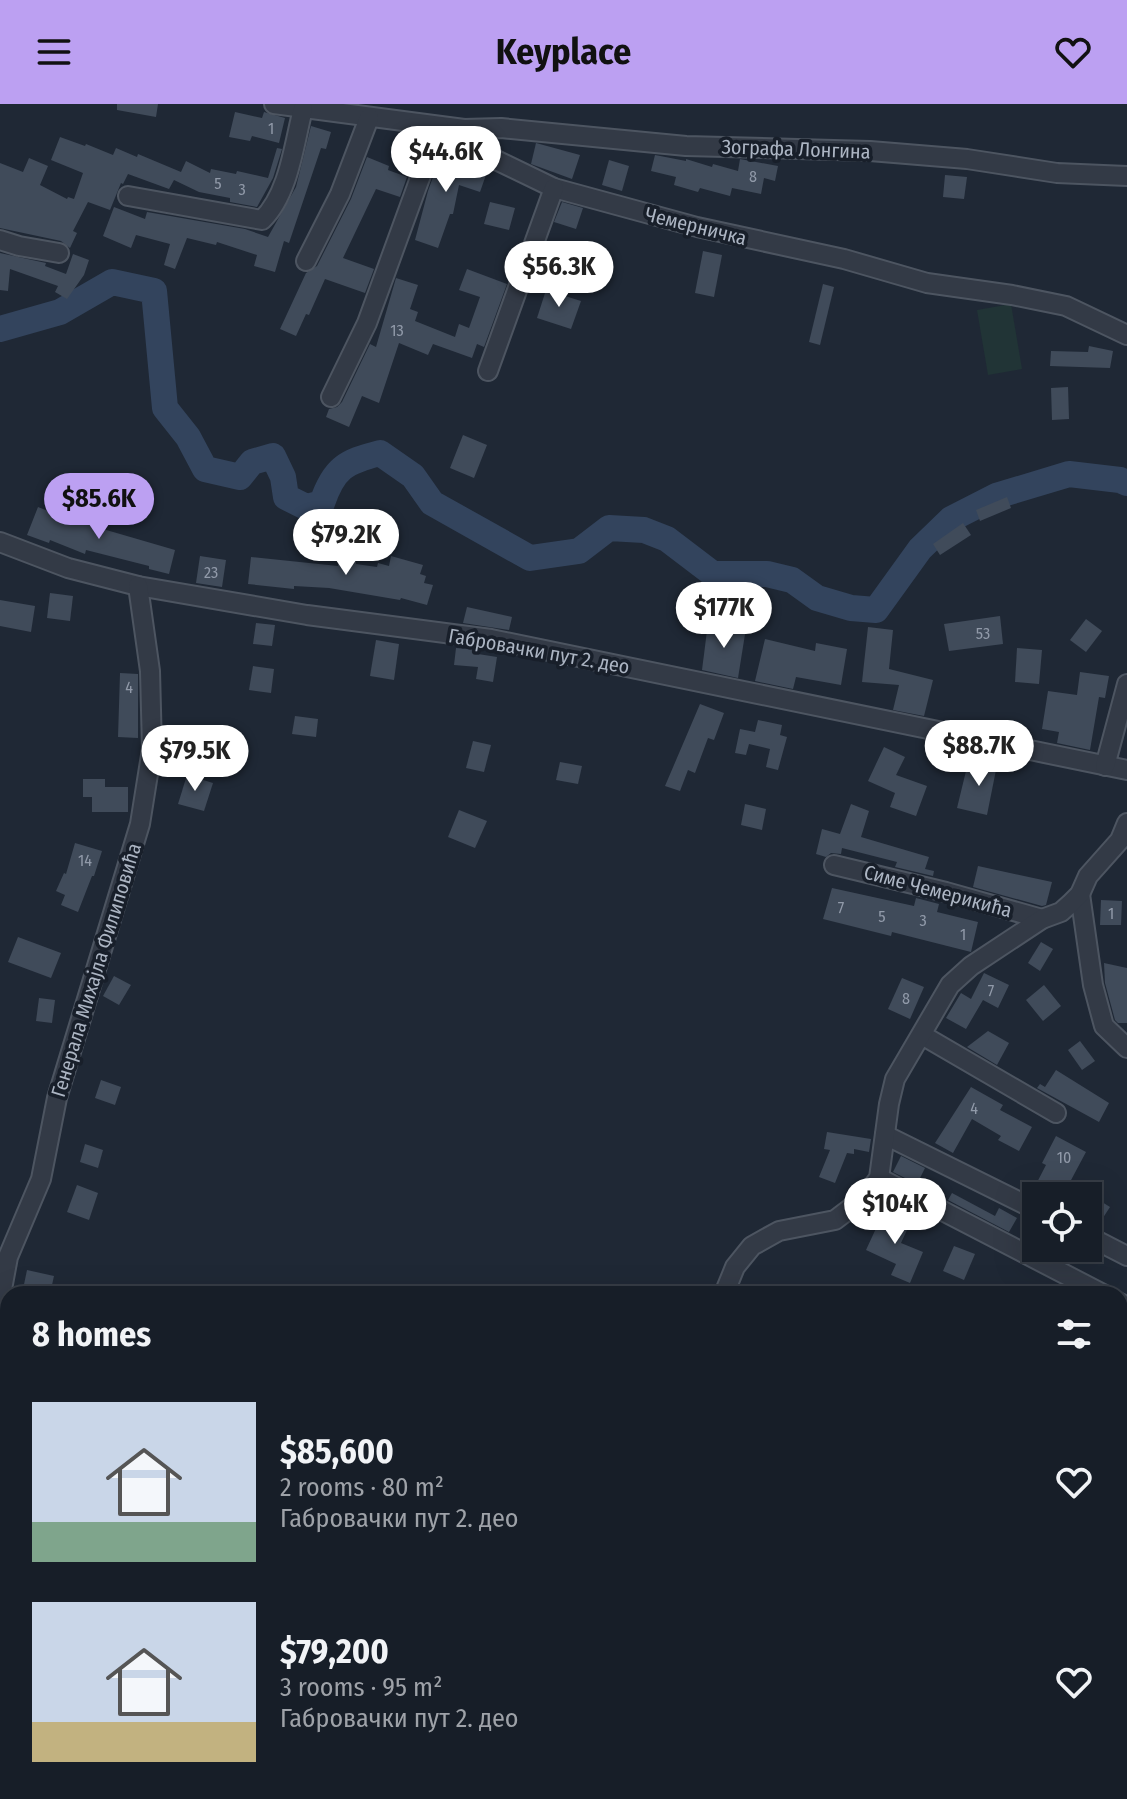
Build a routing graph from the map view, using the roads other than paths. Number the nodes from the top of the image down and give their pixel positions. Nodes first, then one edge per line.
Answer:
1 (274, 104) edge
2 (303, 109) junction
3 (369, 118) junction
4 (439, 126) junction
5 (464, 129) junction
6 (1127, 176) edge
7 (554, 188) junction
8 (128, 196) dead end
9 (0, 240) edge
10 (59, 253) dead end
11 (306, 261) dead end
12 (1127, 335) edge
13 (488, 371) dead end
14 (331, 397) dead end
15 (0, 542) edge
16 (138, 586) junction
17 (1127, 684) edge
18 (1105, 766) junction
19 (1127, 770) edge
20 (1127, 823) edge
21 (834, 865) dead end
22 (1080, 894) junction
23 (1042, 919) junction
24 (922, 1035) junction
25 (1127, 1048) edge
26 (1056, 1113) dead end
27 (885, 1135) junction
28 (879, 1178) junction
29 (1022, 1203) edge
30 (1102, 1243) edge
31 (1127, 1256) edge
32 (3, 1286) edge
33 (727, 1286) edge
34 (1088, 1286) edge

1 - 2 street
2 - 3 street
2 - 8 street
3 - 4 street
3 - 11 street
4 - 5 street
4 - 14 street
5 - 6 street, Зографа Лонгина
5 - 7 street, Чемерничка
7 - 12 street, Чемерничка
7 - 13 street
9 - 10 street
15 - 16 street, Габровачки пут 2. део
16 - 18 street, Габровачки пут 2. део
16 - 32 street, Генерала Михајла Филиповића
17 - 18 street
18 - 19 street, Габровачки пут 2. део
20 - 22 street
21 - 23 street, Симе Чемерикића
22 - 23 street
22 - 25 street
23 - 24 street
24 - 26 street
24 - 27 street
27 - 28 street
27 - 29 street
28 - 33 street
28 - 34 street
30 - 31 street

